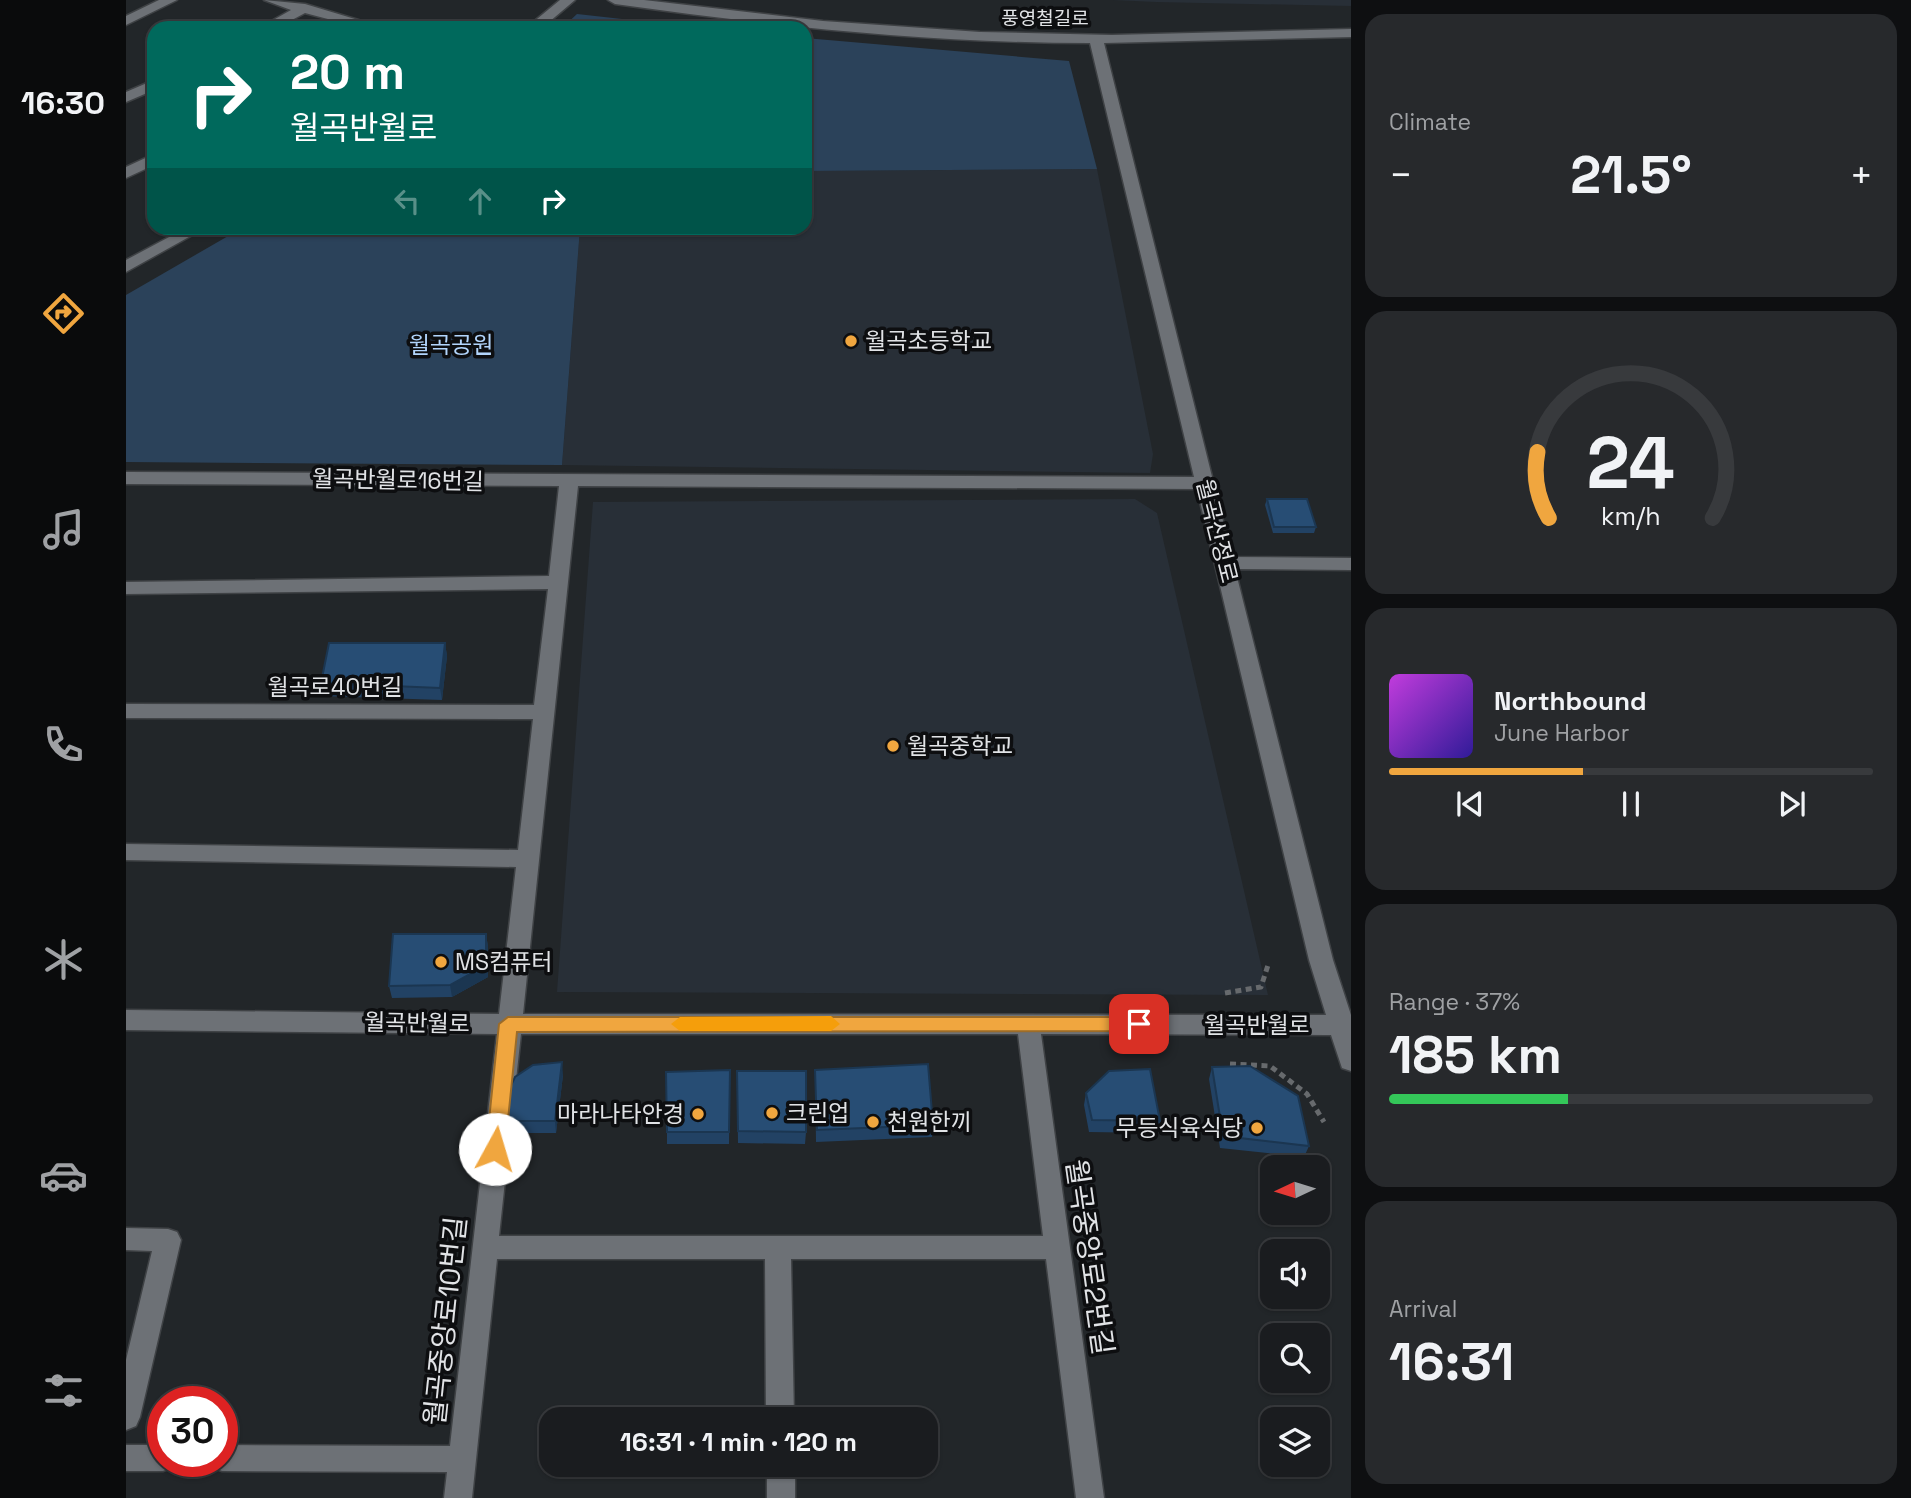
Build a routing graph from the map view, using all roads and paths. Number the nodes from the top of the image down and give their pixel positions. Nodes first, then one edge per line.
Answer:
1 (170, 0) edge
2 (271, 0) edge
3 (568, 0) edge
4 (615, 0) edge
5 (305, 8) junction
6 (126, 21) edge
7 (280, 21) edge
8 (352, 21) edge
9 (542, 21) edge
10 (784, 21) edge
11 (812, 24) edge
12 (1351, 33) edge
13 (1096, 37) junction
14 (147, 88) edge
15 (126, 98) edge
16 (147, 162) edge
17 (126, 173) edge
18 (184, 235) edge
19 (126, 267) edge
20 (126, 478) edge
21 (569, 482) junction
22 (1204, 483) junction
23 (1226, 563) junction
24 (1351, 564) edge
25 (557, 582) junction
26 (126, 588) edge
27 (126, 710) edge
28 (543, 712) junction
29 (126, 852) edge
30 (527, 859) junction
31 (1269, 962) dead end
32 (1217, 994) dead end
33 (126, 1020) edge
34 (1027, 1023) junction
35 (508, 1024) junction
36 (1344, 1025) edge
37 (1351, 1061) edge
38 (1230, 1064) edge
39 (1324, 1122) dead end
40 (126, 1240) edge
41 (778, 1247) junction
42 (1057, 1247) junction
43 (485, 1248) junction
44 (780, 1407) edge
45 (126, 1417) edge
46 (126, 1458) edge
47 (147, 1458) edge
48 (238, 1458) edge
49 (462, 1459) junction
50 (781, 1477) edge
51 (458, 1498) edge
52 (781, 1498) edge
53 (1090, 1498) edge

1 - 6 street
2 - 5 street
3 - 9 street
4 - 10 street, 풍영철길로
5 - 7 street
5 - 8 street
11 - 13 street, 풍영철길로
12 - 13 street, 풍영철길로
13 - 22 street, 월곡산정로
14 - 15 street
16 - 17 street
18 - 19 street
20 - 21 street, 월곡반월로16번길
21 - 22 street, 월곡반월로16번길
21 - 25 street
22 - 23 street, 월곡산정로
23 - 24 street
23 - 36 street, 월곡산정로
25 - 26 street
25 - 28 street
27 - 28 street, 월곡로40번길
28 - 30 street
29 - 30 street
30 - 35 street
31 - 32 path
33 - 35 street, 월곡반월로
34 - 35 street, 월곡반월로
34 - 36 street, 월곡반월로
34 - 42 street, 월곡중앙로2번길
35 - 43 street, 월곡중앙로10번길
36 - 37 street, 월곡산정로
38 - 39 path
40 - 45 street
41 - 42 street
41 - 43 street
41 - 44 street
42 - 53 street, 월곡중앙로2번길
43 - 49 street, 월곡중앙로10번길
46 - 47 street
48 - 49 street
49 - 51 street, 월곡중앙로10번길
50 - 52 street

